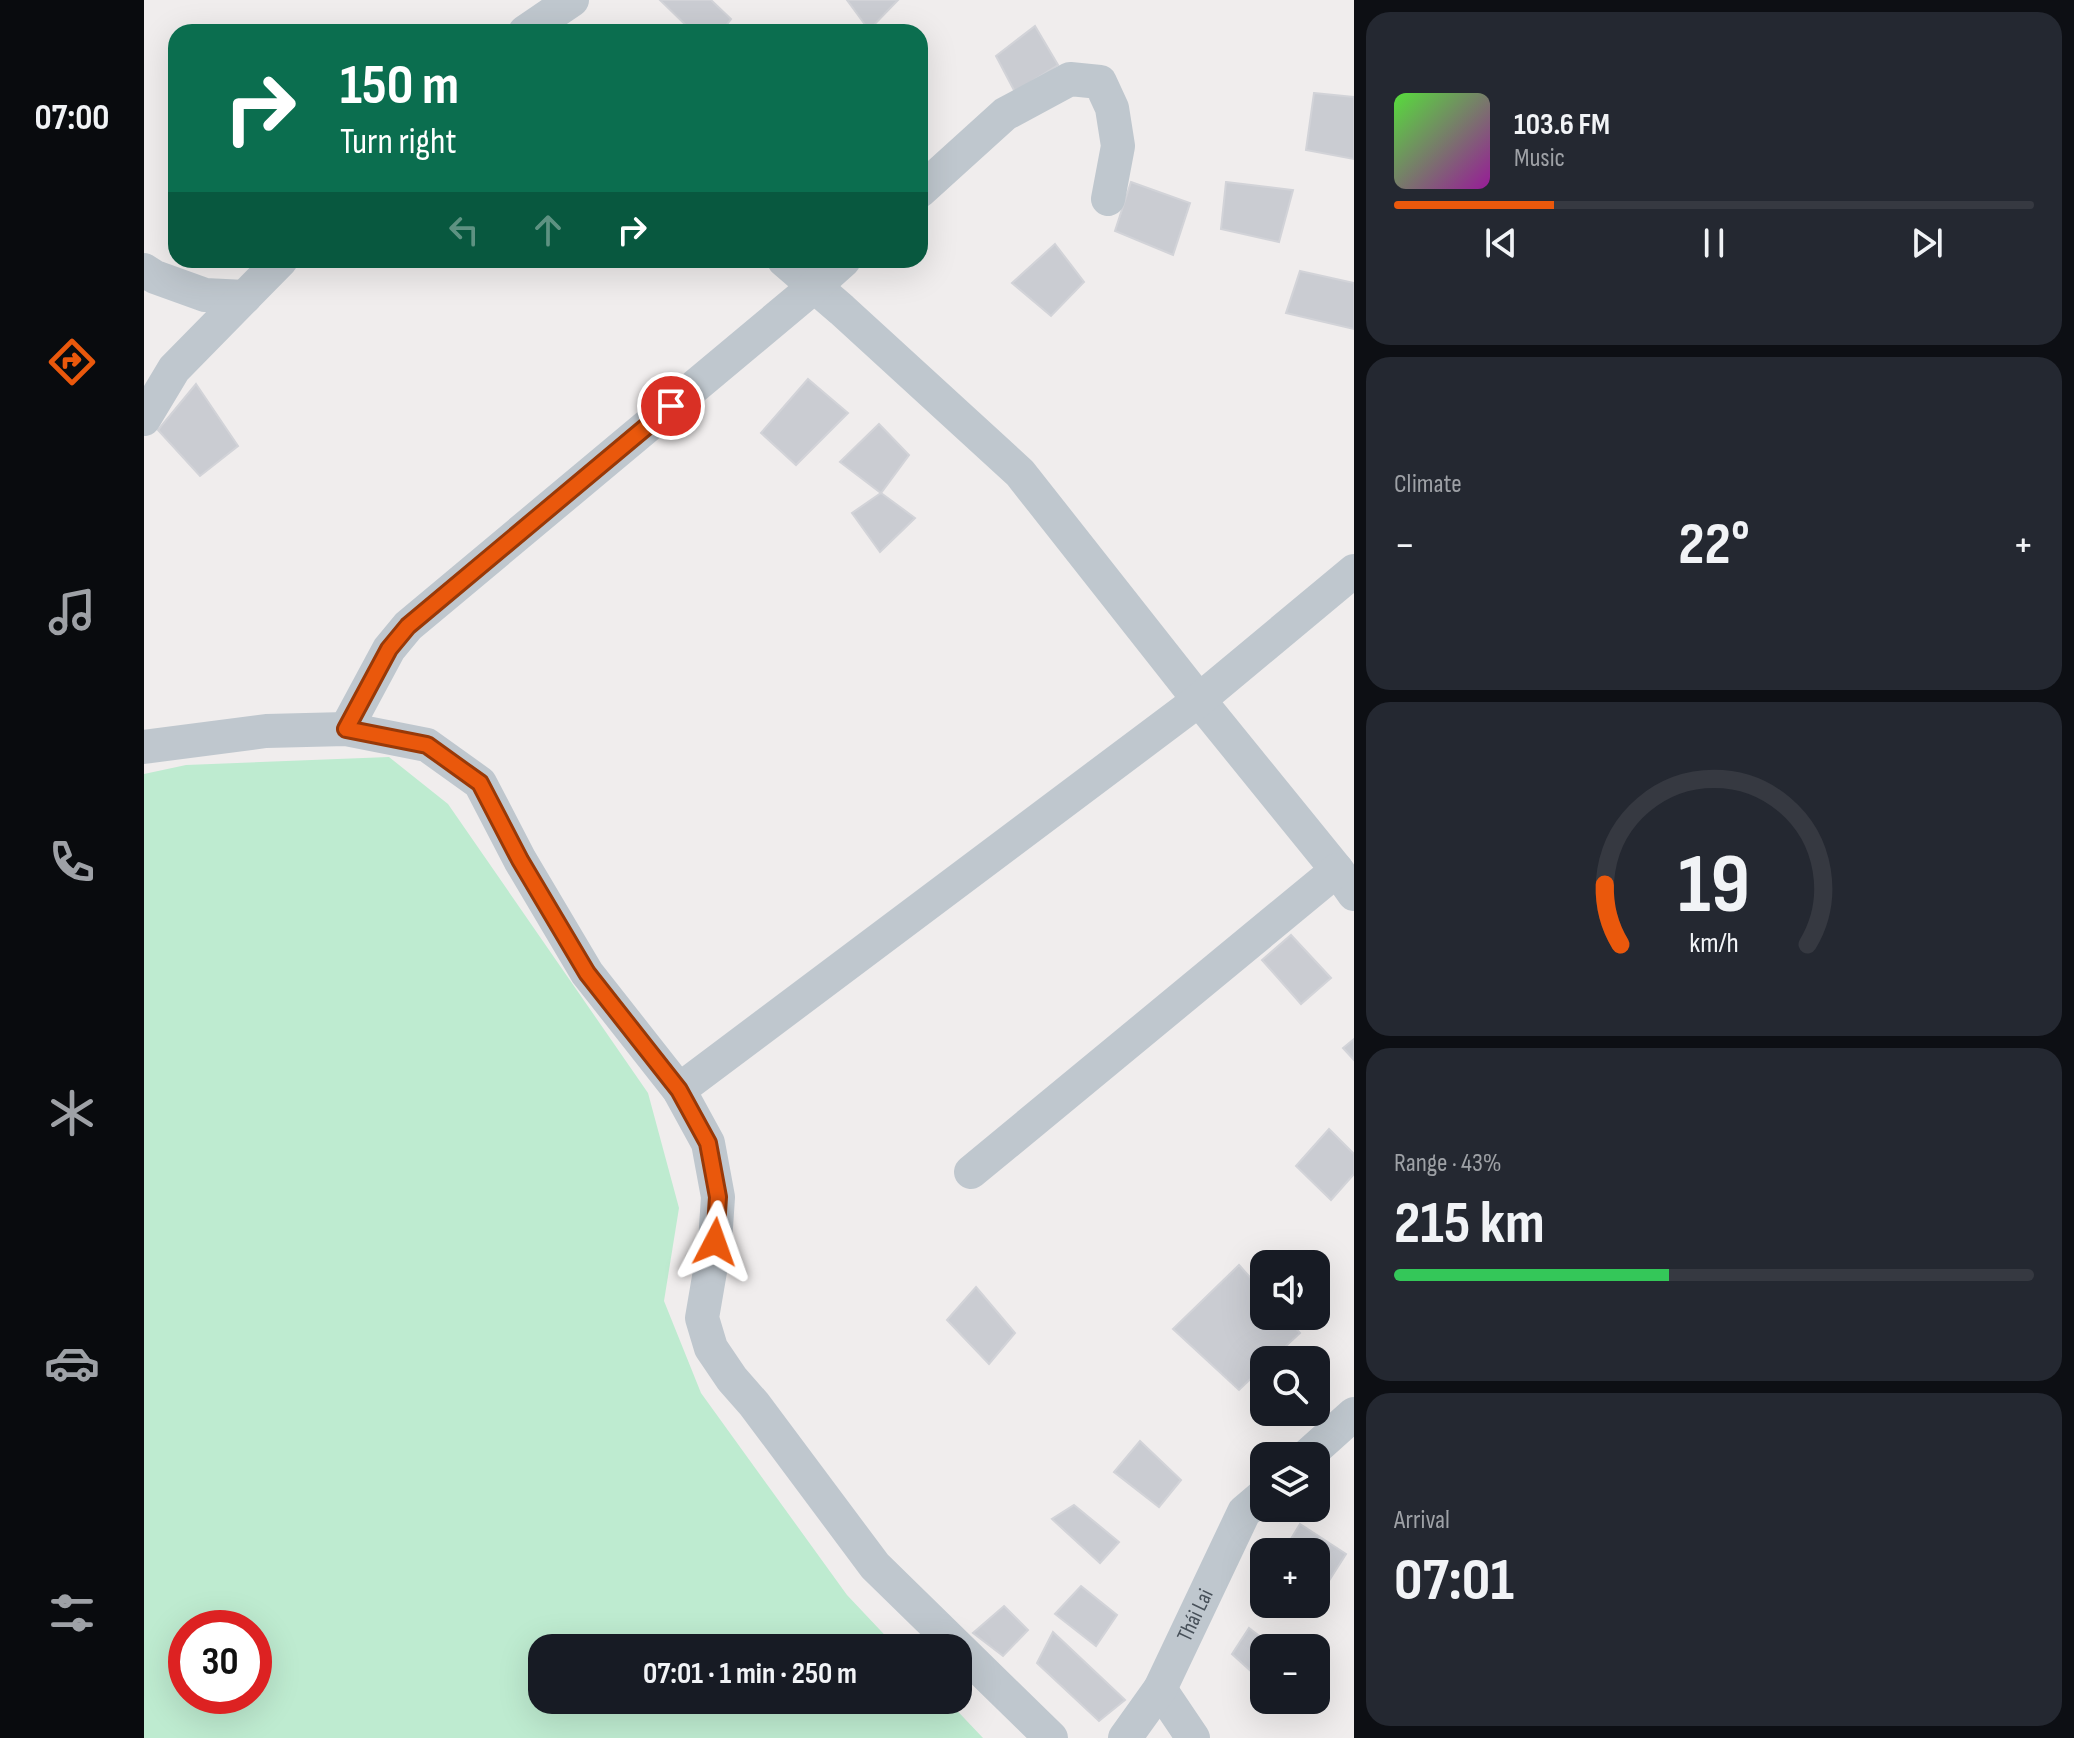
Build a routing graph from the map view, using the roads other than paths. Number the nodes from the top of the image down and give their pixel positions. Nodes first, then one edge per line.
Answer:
1 (572, 0) edge
2 (541, 24) edge
3 (928, 184) edge
4 (1108, 199) dead end
5 (273, 268) edge
6 (794, 268) edge
7 (835, 268) edge
8 (144, 270) edge
9 (815, 286) junction
10 (245, 297) junction
11 (144, 419) edge
12 (1354, 571) edge
13 (1199, 700) junction
14 (346, 729) junction
15 (144, 747) edge
16 (1345, 882) edge
17 (679, 1090) junction
18 (971, 1172) dead end
19 (1354, 1414) edge
20 (1323, 1442) edge
21 (1250, 1507) edge
22 (1160, 1689) junction
23 (1051, 1738) edge
24 (1125, 1738) edge
25 (1193, 1738) edge

1 - 2 street
3 - 4 street
5 - 10 street
6 - 9 street
7 - 9 street
8 - 10 street
9 - 13 street
9 - 14 street
10 - 11 street
12 - 13 street
13 - 16 street
13 - 17 street
14 - 15 street
14 - 17 street
16 - 18 street
17 - 23 street
19 - 20 street
21 - 22 street, Thái Lai
22 - 24 street, Thái Lai
22 - 25 street

